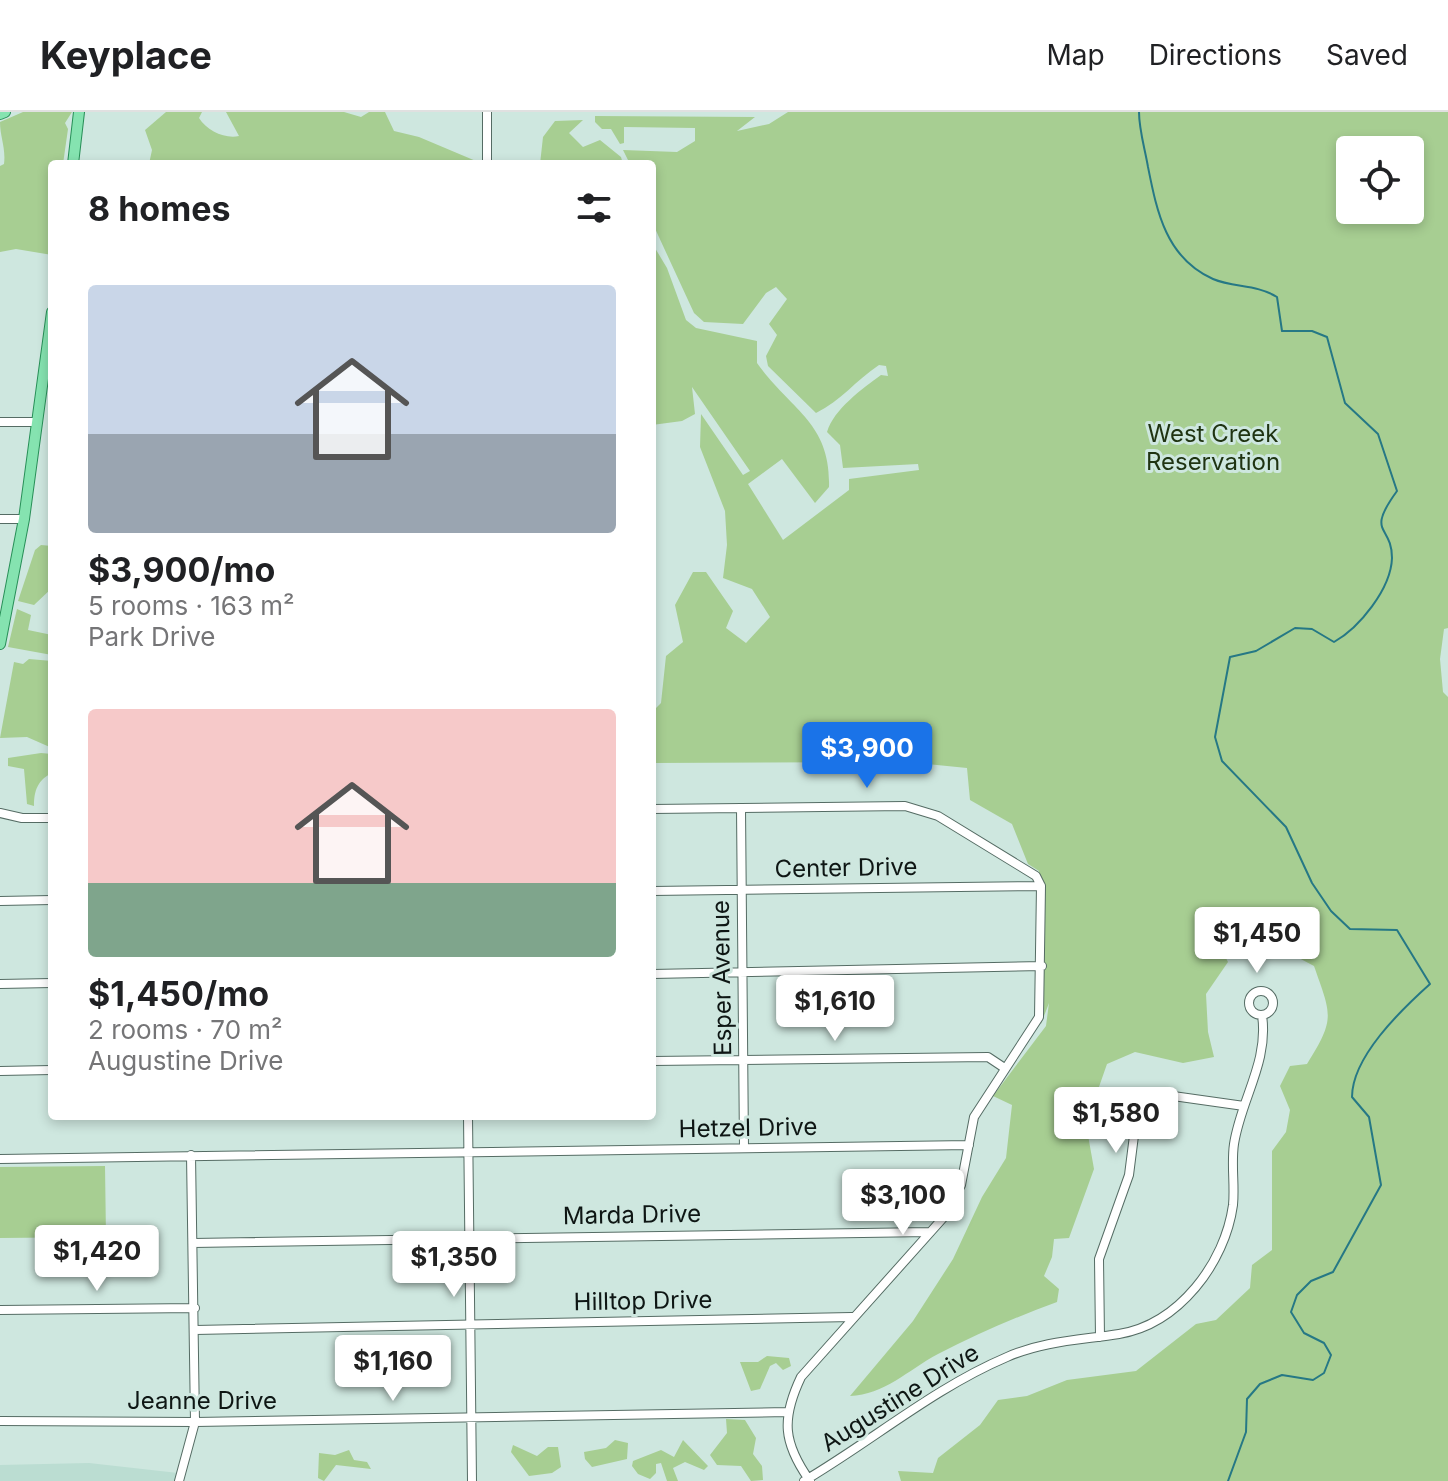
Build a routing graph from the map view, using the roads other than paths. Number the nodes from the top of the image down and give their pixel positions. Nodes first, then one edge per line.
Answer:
1 (79, 112) edge
2 (487, 112) edge
3 (73, 160) edge
4 (487, 160) edge
5 (48, 340) edge
6 (0, 422) edge
7 (36, 422) junction
8 (0, 519) edge
9 (24, 519) junction
10 (0, 644) edge
11 (741, 808) junction
12 (656, 809) edge
13 (0, 813) edge
14 (48, 818) edge
15 (1041, 886) junction
16 (741, 889) junction
17 (656, 891) edge
18 (48, 900) edge
19 (0, 901) edge
20 (1042, 966) junction
21 (742, 972) junction
22 (656, 974) edge
23 (48, 983) edge
24 (0, 984) edge
25 (1262, 1015) dead end
26 (743, 1060) junction
27 (656, 1061) edge
28 (1003, 1067) junction
29 (48, 1070) edge
30 (0, 1071) edge
31 (1244, 1106) junction
32 (468, 1120) edge
33 (969, 1145) junction
34 (744, 1148) junction
35 (468, 1152) junction
36 (191, 1155) junction
37 (0, 1159) edge
38 (929, 1232) junction
39 (469, 1238) junction
40 (193, 1243) junction
41 (195, 1308) junction
42 (0, 1310) edge
43 (852, 1317) junction
44 (471, 1323) junction
45 (195, 1330) junction
46 (1100, 1337) junction
47 (787, 1412) junction
48 (472, 1417) junction
49 (0, 1421) edge
50 (195, 1422) junction
51 (807, 1480) edge
52 (179, 1481) edge
53 (472, 1481) edge

1 - 3 main road
2 - 4 street
5 - 7 main road
6 - 7 street
7 - 9 main road
8 - 9 street
9 - 10 main road
11 - 12 street
11 - 15 street
11 - 16 street, Esper Avenue
13 - 14 street
15 - 16 street, Center Drive
15 - 20 street
16 - 17 street, Center Drive
16 - 21 street, Esper Avenue
18 - 19 street
20 - 21 street
20 - 28 street
21 - 22 street
21 - 26 street, Esper Avenue
23 - 24 street
25 - 31 street, Augustine Drive
26 - 27 street
26 - 28 street
26 - 34 street, Esper Avenue
28 - 33 street
29 - 30 street
31 - 46 street, Augustine Drive
31 - 46 street
32 - 35 street
33 - 34 street, Hetzel Drive
33 - 38 street
34 - 35 street, Hetzel Drive
35 - 36 street, Hetzel Drive
35 - 39 street
36 - 37 street, Hetzel Drive
36 - 40 street
38 - 39 street, Marda Drive
38 - 43 street
39 - 40 street, Marda Drive
39 - 44 street
40 - 41 street
41 - 42 street
41 - 45 street
43 - 44 street, Hilltop Drive
43 - 47 street
44 - 45 street, Hilltop Drive
44 - 48 street
45 - 50 street
46 - 51 street, Augustine Drive
47 - 48 street, Jeanne Drive
47 - 51 street
48 - 50 street, Jeanne Drive
48 - 53 street
49 - 50 street, Jeanne Drive
50 - 52 street

